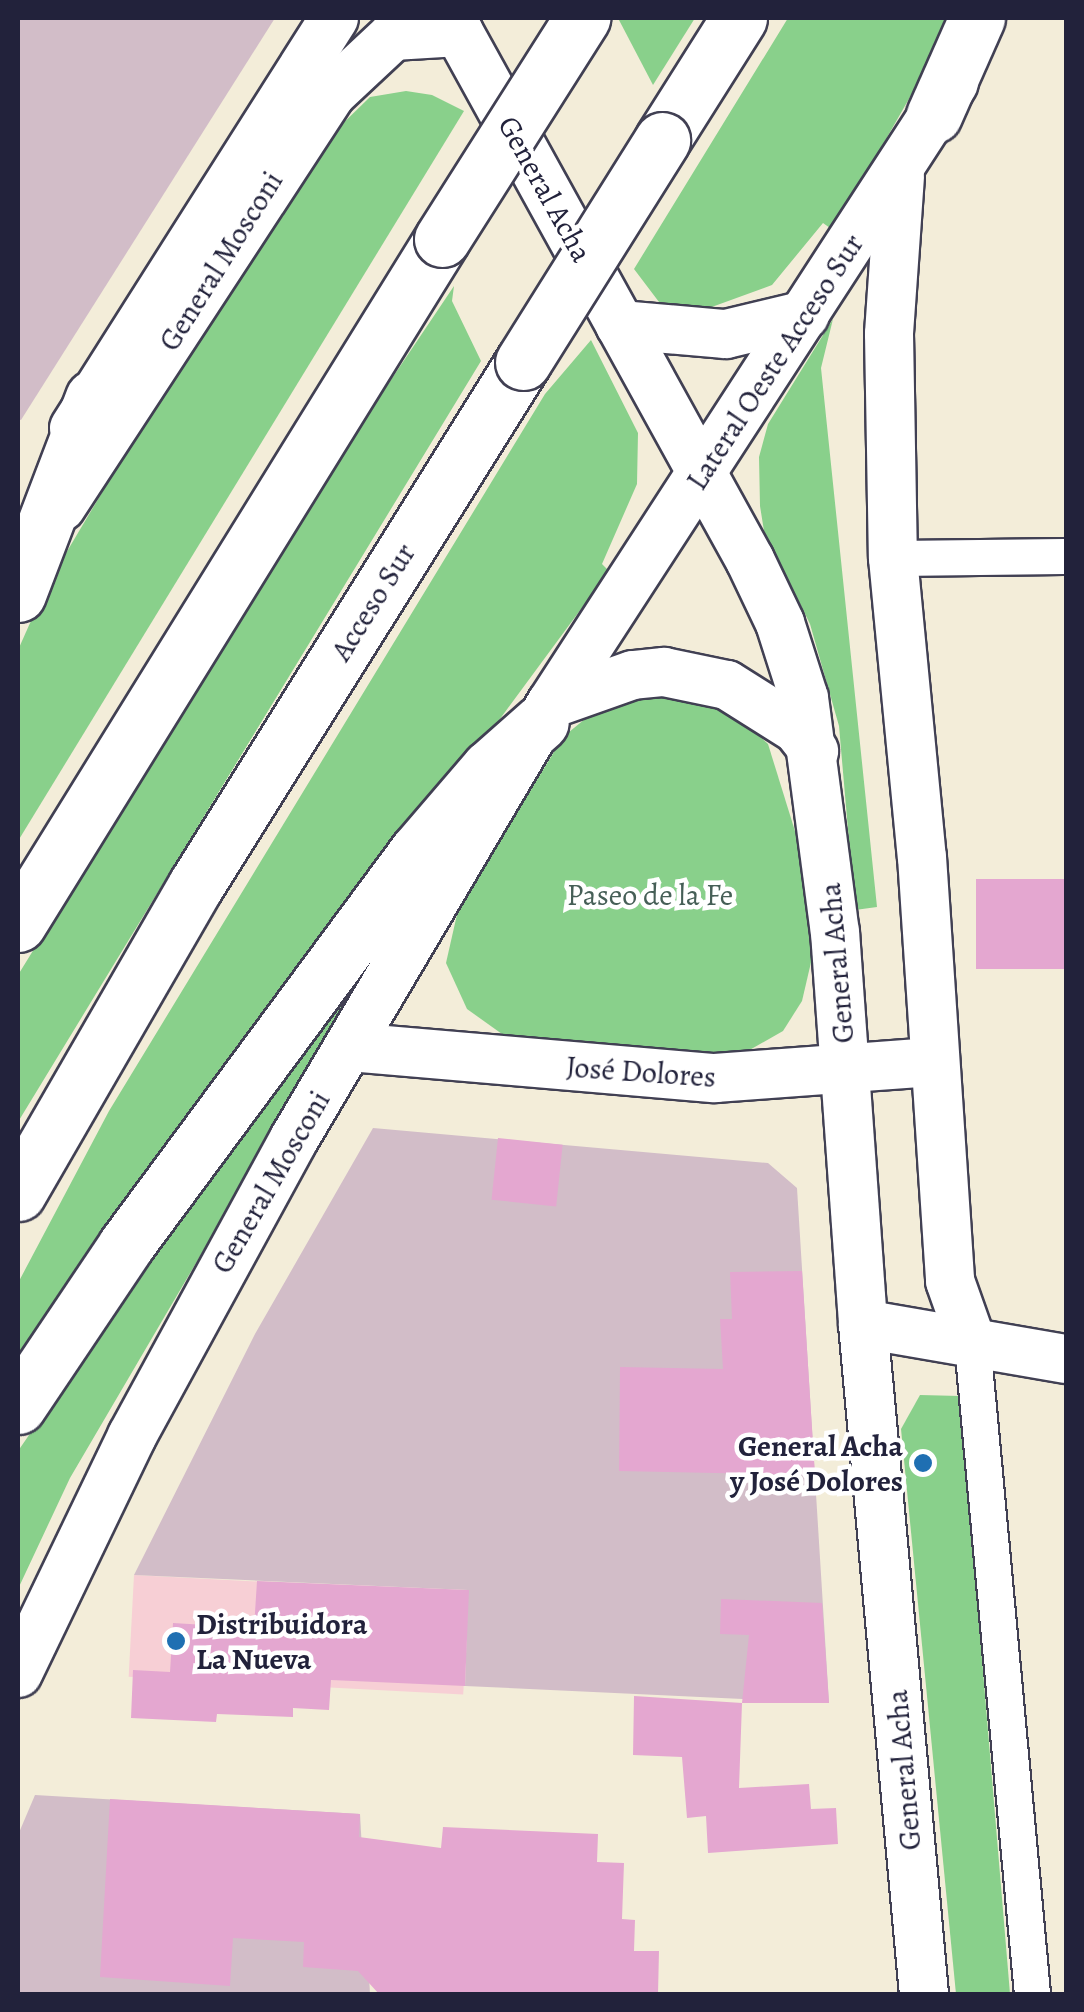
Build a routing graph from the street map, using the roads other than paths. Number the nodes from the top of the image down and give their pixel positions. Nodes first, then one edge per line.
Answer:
1 (334, 18) edge
2 (582, 18) edge
3 (739, 18) edge
4 (977, 18) edge
5 (997, 18) edge
6 (455, 25) edge
7 (393, 36) junction
8 (287, 88) junction
9 (934, 115) junction
10 (901, 168) junction
11 (805, 315) junction
12 (620, 324) junction
13 (93, 398) joint
14 (704, 475) junction
15 (26, 530) edge
16 (1066, 556) edge
17 (893, 558) junction
18 (18, 594) edge
19 (546, 713) junction
20 (814, 751) junction
21 (18, 924) edge
22 (350, 1047) junction
23 (932, 1062) junction
24 (846, 1070) junction
25 (18, 1193) edge
26 (863, 1324) junction
27 (972, 1343) junction
28 (1066, 1359) edge
29 (18, 1406) edge
30 (18, 1674) edge
31 (924, 1994) edge
32 (1032, 1994) edge

1 - 8 street, General Mosconi
2 - 21 highway, bridge
3 - 25 highway, Acceso Sur, bridge
4 - 9 highway
5 - 9 street, Lateral Oeste Acceso Sur
6 - 7 street
6 - 12 street, General Acha
7 - 8 street
7 - 15 street, General Mosconi
8 - 13 street, General Mosconi
9 - 10 street, Lateral Oeste Acceso Sur
10 - 11 street, Lateral Oeste Acceso Sur
10 - 17 street
11 - 12 street
11 - 14 street, Lateral Oeste Acceso Sur
12 - 14 street, General Acha
13 - 15 highway
14 - 19 street, Lateral Oeste Acceso Sur
14 - 20 street, General Acha
15 - 18 highway
16 - 17 street
17 - 23 street
19 - 20 street
19 - 22 street, General Mosconi
19 - 29 highway
20 - 24 street, General Acha
22 - 24 street, José Dolores
22 - 30 street, General Mosconi
23 - 24 street, José Dolores
23 - 27 street
24 - 26 street, General Acha
26 - 27 street
26 - 31 street, General Acha
27 - 28 street
27 - 32 street

